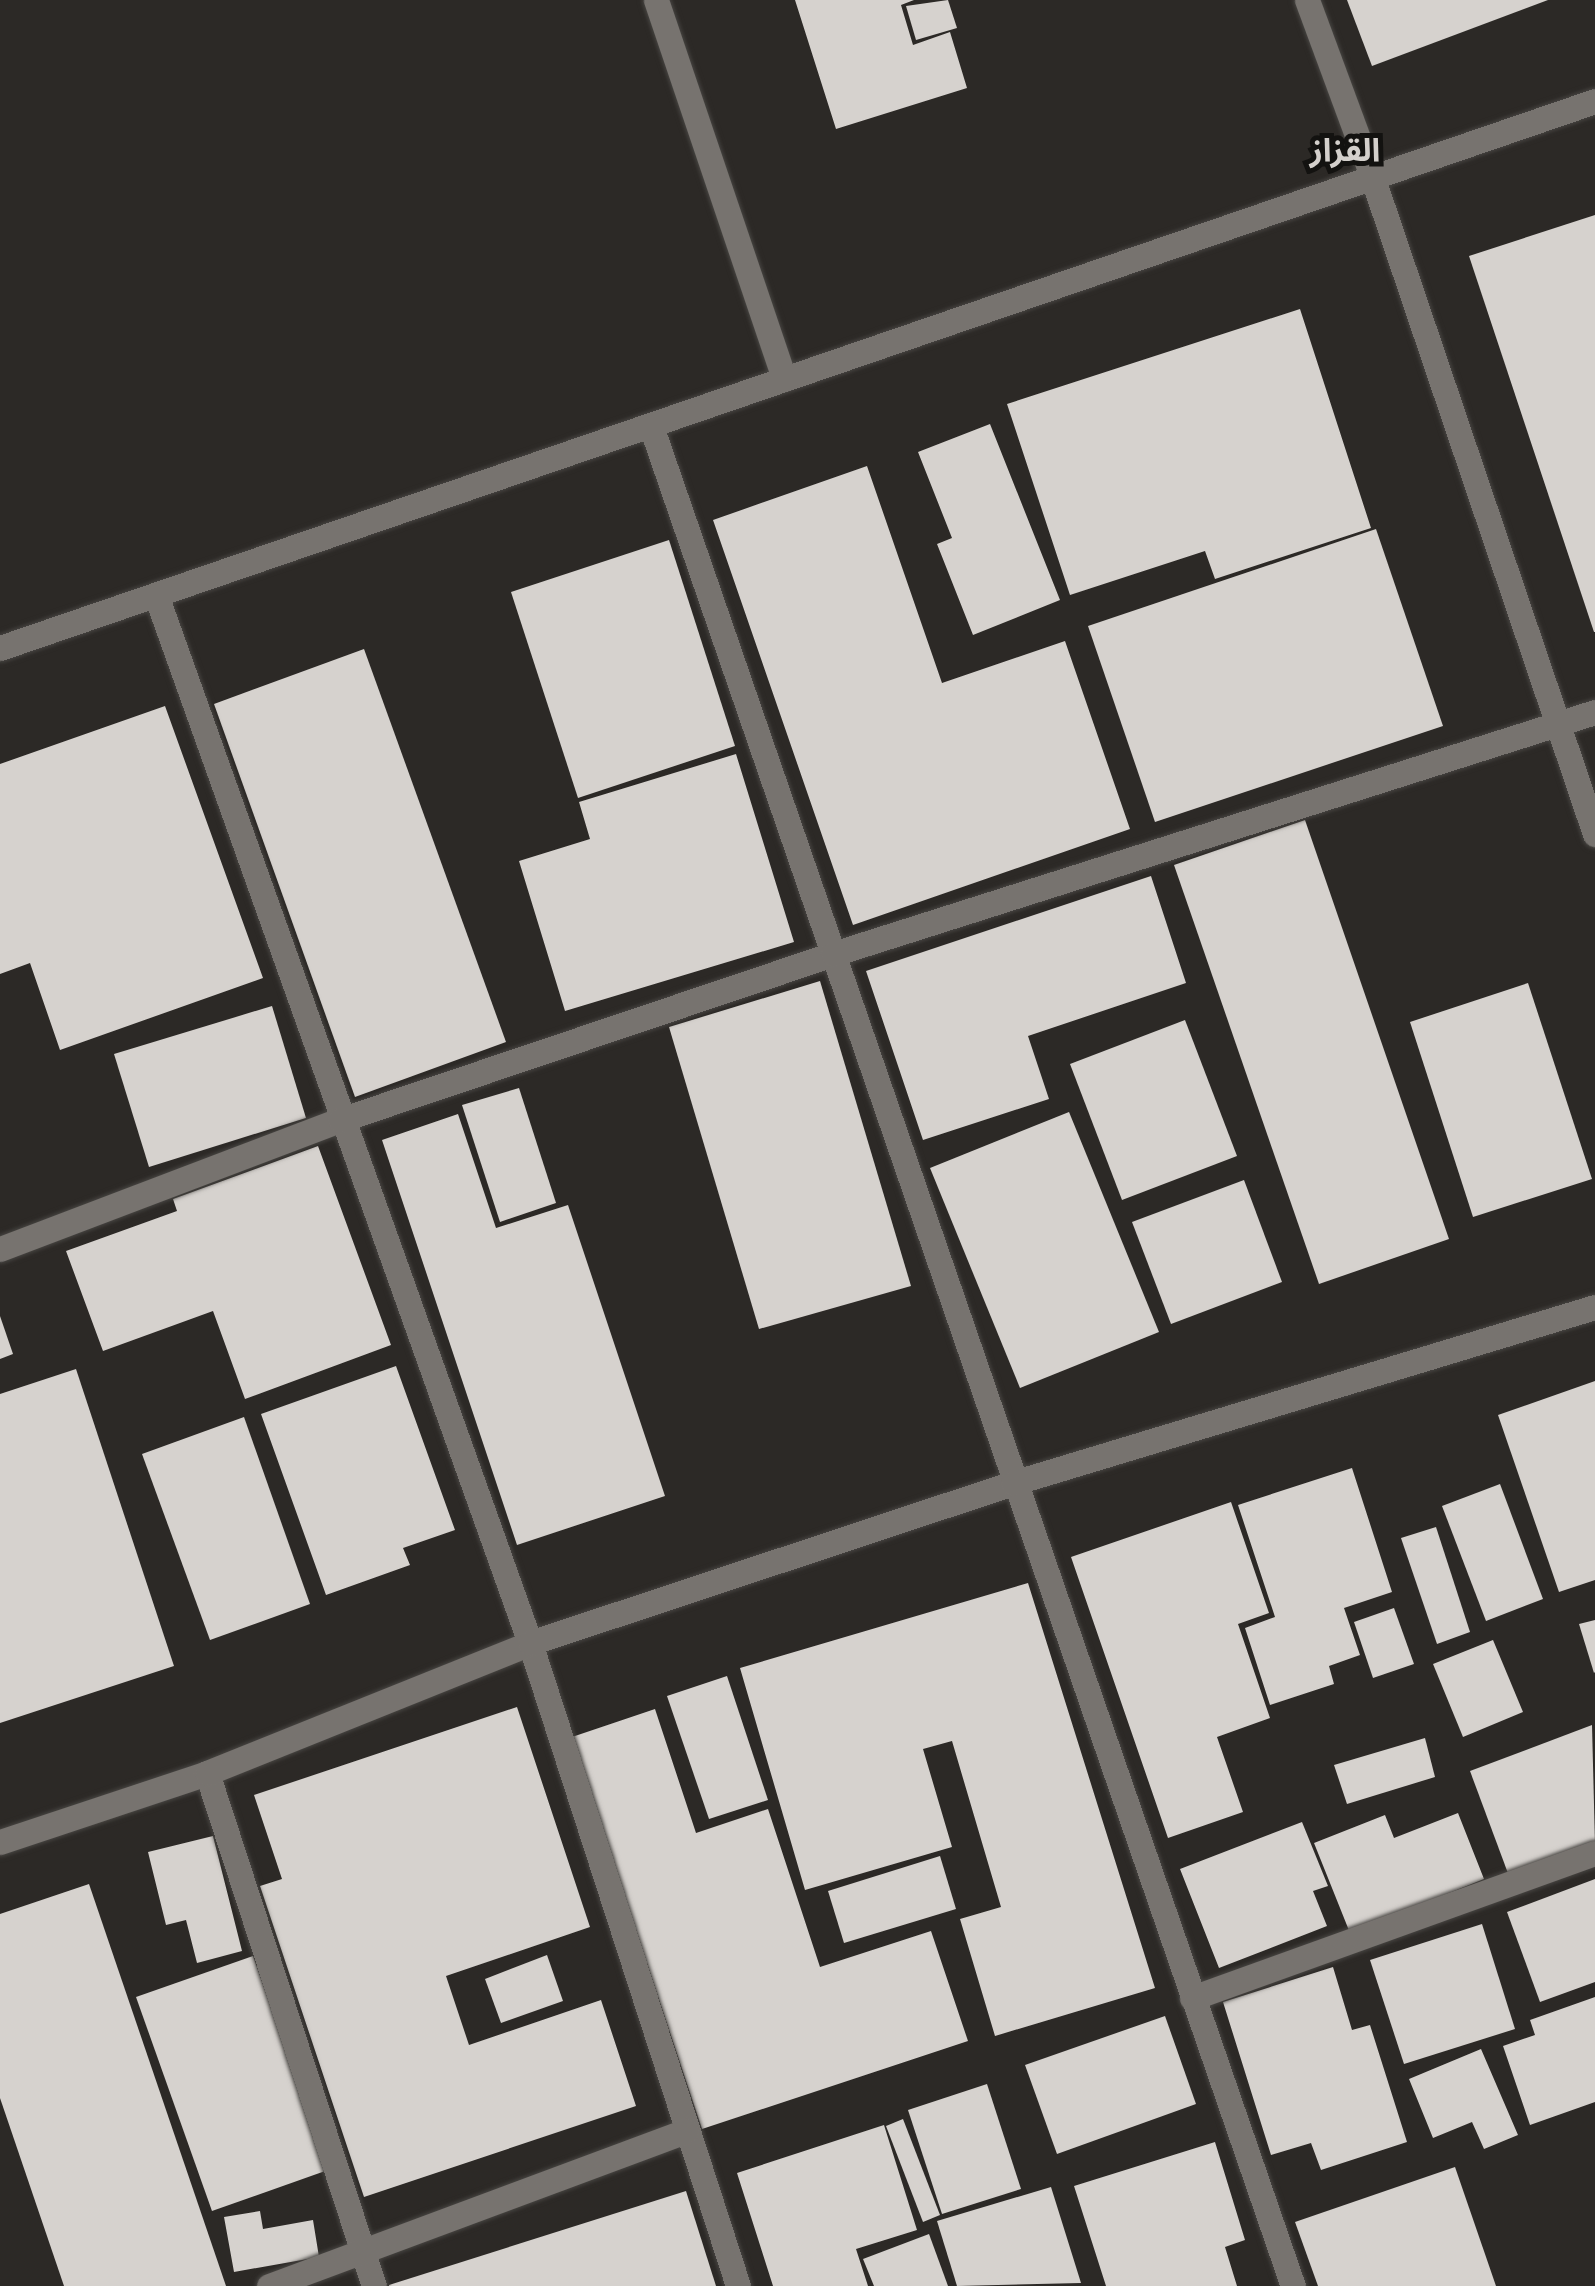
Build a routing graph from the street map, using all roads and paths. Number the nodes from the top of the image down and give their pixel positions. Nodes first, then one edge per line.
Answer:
1 (656, 0) edge
2 (1306, 0) edge
3 (1595, 101) edge
4 (1372, 176) junction
5 (784, 379) junction
6 (651, 426) junction
7 (156, 595) junction
8 (0, 648) edge
9 (1595, 712) edge
10 (1561, 725) junction
11 (1595, 834) edge
12 (833, 954) junction
13 (340, 1120) junction
14 (0, 1249) edge
15 (1595, 1307) edge
16 (1013, 1483) junction
17 (530, 1643) junction
18 (207, 1773) junction
19 (0, 1842) edge
20 (1595, 1852) edge
21 (1192, 1998) junction
22 (686, 2130) junction
23 (364, 2254) junction
24 (270, 2286) edge
25 (374, 2286) edge
26 (738, 2286) edge
27 (1294, 2286) edge

1 - 5 street
2 - 4 street
3 - 4 street
4 - 5 street
4 - 10 street
5 - 6 street
6 - 7 street
6 - 12 street
7 - 8 street
7 - 13 street
9 - 10 street
10 - 11 street
10 - 12 street
12 - 13 street
12 - 16 street
13 - 14 street
13 - 17 street
15 - 16 street
16 - 17 street
16 - 21 street
17 - 18 street
17 - 22 street
18 - 19 street
18 - 23 street
20 - 21 street
21 - 27 street
22 - 23 street
22 - 26 street
23 - 24 street
23 - 25 street

